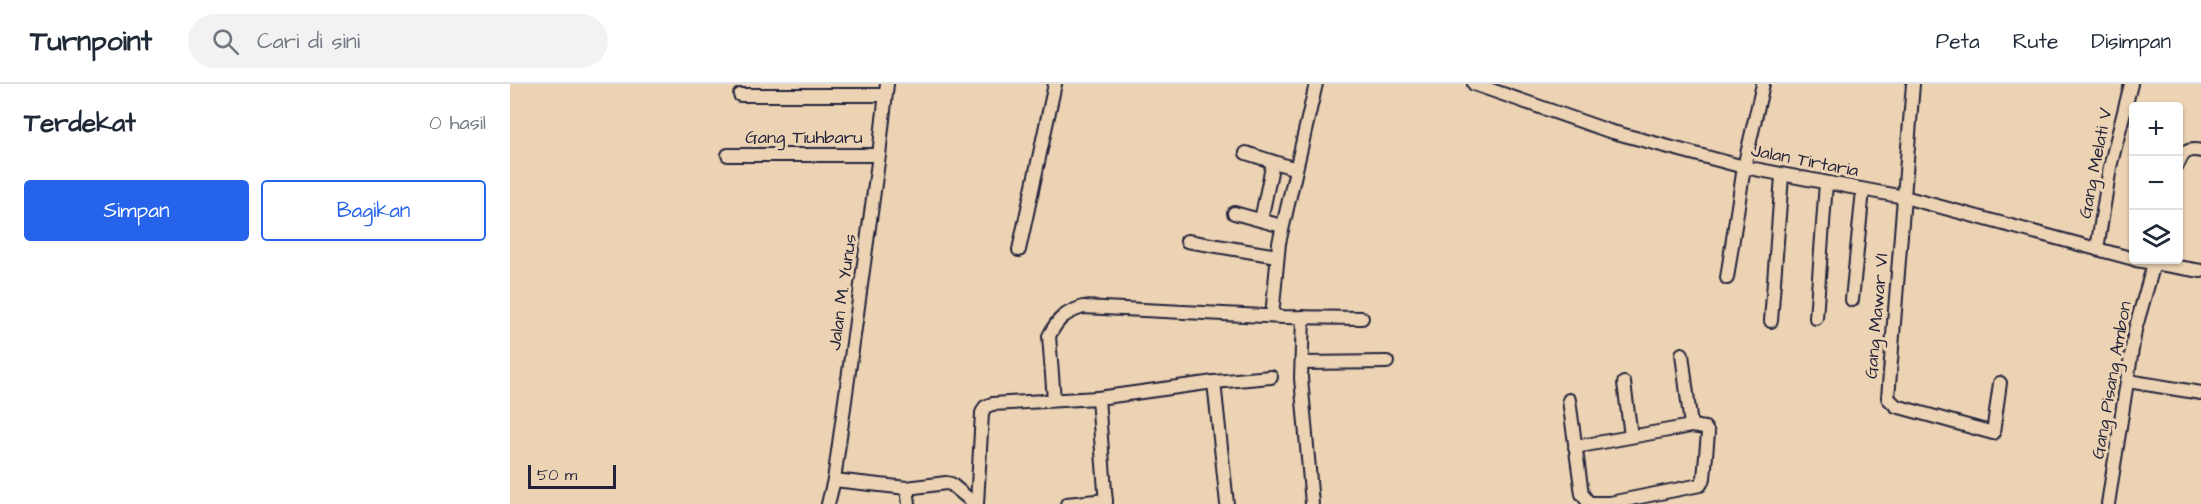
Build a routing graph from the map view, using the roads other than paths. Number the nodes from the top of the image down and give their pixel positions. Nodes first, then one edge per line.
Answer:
1 (1055, 84) edge
2 (1316, 84) edge
3 (1474, 84) edge
4 (1762, 84) edge
5 (1913, 84) edge
6 (2131, 84) edge
7 (886, 89) edge
8 (1504, 89) edge
9 (740, 95) dead end
10 (2201, 151) edge
11 (1246, 153) dead end
12 (728, 155) dead end
13 (879, 155) junction
14 (2183, 156) edge
15 (1274, 162) junction
16 (1744, 167) junction
17 (1296, 169) junction
18 (1782, 176) junction
19 (1826, 183) junction
20 (1863, 190) junction
21 (1904, 197) junction
22 (1234, 213) dead end
23 (1261, 220) junction
24 (1282, 226) junction
25 (1187, 240) dead end
26 (2097, 249) junction
27 (1019, 250) dead end
28 (1277, 256) junction
29 (2129, 257) edge
30 (2153, 264) edge
31 (2164, 264) edge
32 (2201, 271) edge
33 (1727, 278) dead end
34 (1852, 300) dead end
35 (1272, 316) junction
36 (1303, 317) junction
37 (1362, 318) dead end
38 (1816, 318) dead end
39 (1771, 321) dead end
40 (1682, 354) dead end
41 (1387, 362) dead end
42 (1302, 363) junction
43 (1271, 376) dead end
44 (2128, 381) junction
45 (1214, 382) junction
46 (1624, 383) dead end
47 (2000, 383) dead end
48 (2201, 393) edge
49 (1098, 398) junction
50 (1054, 400) junction
51 (1569, 400) dead end
52 (1691, 426) junction
53 (1631, 436) junction
54 (1575, 447) junction
55 (834, 480) junction
56 (907, 488) junction
57 (1106, 502) edge
58 (1610, 503) edge
59 (828, 504) edge
60 (909, 504) edge
61 (976, 504) edge
62 (1067, 504) edge
63 (1227, 504) edge
64 (1312, 504) edge
65 (2108, 504) edge

1 - 27 street
2 - 17 street
3 - 8 street, Jalan Tirtaria
4 - 16 street
5 - 21 street, Gang Mawar VI
6 - 26 street, Gang Melati V
7 - 9 street
7 - 13 street, Jalan M. Yunus
8 - 16 street, Jalan Tirtaria
10 - 14 street
11 - 15 street
12 - 13 street, Gang Tiuhbaru
13 - 55 street, Jalan M. Yunus
15 - 17 street
15 - 23 street
16 - 18 street, Jalan Tirtaria
16 - 33 street
17 - 24 street
18 - 19 street, Jalan Tirtaria
18 - 39 street
19 - 20 street, Jalan Tirtaria
19 - 38 street
20 - 21 street, Jalan Tirtaria
20 - 34 street
21 - 26 street, Jalan Tirtaria
21 - 47 street, Gang Mawar VI
22 - 23 street
23 - 24 street
24 - 28 street
25 - 28 street
26 - 29 street, Jalan Tirtaria
28 - 35 street
30 - 44 street, Gang Pisang Ambon
31 - 32 street, Jalan Tirtaria
35 - 36 street
35 - 50 street
36 - 37 street
36 - 42 street
40 - 52 street
41 - 42 street
42 - 64 street
43 - 45 street
44 - 48 street
44 - 65 street, Gang Pisang Ambon
45 - 49 street
45 - 63 street
46 - 53 street
49 - 50 street
49 - 57 street
50 - 61 street
51 - 54 street
52 - 53 street
52 - 58 street
53 - 54 street
54 - 58 street
55 - 56 street
55 - 59 street, Jalan M. Yunus
56 - 60 street
56 - 61 street
57 - 62 street

